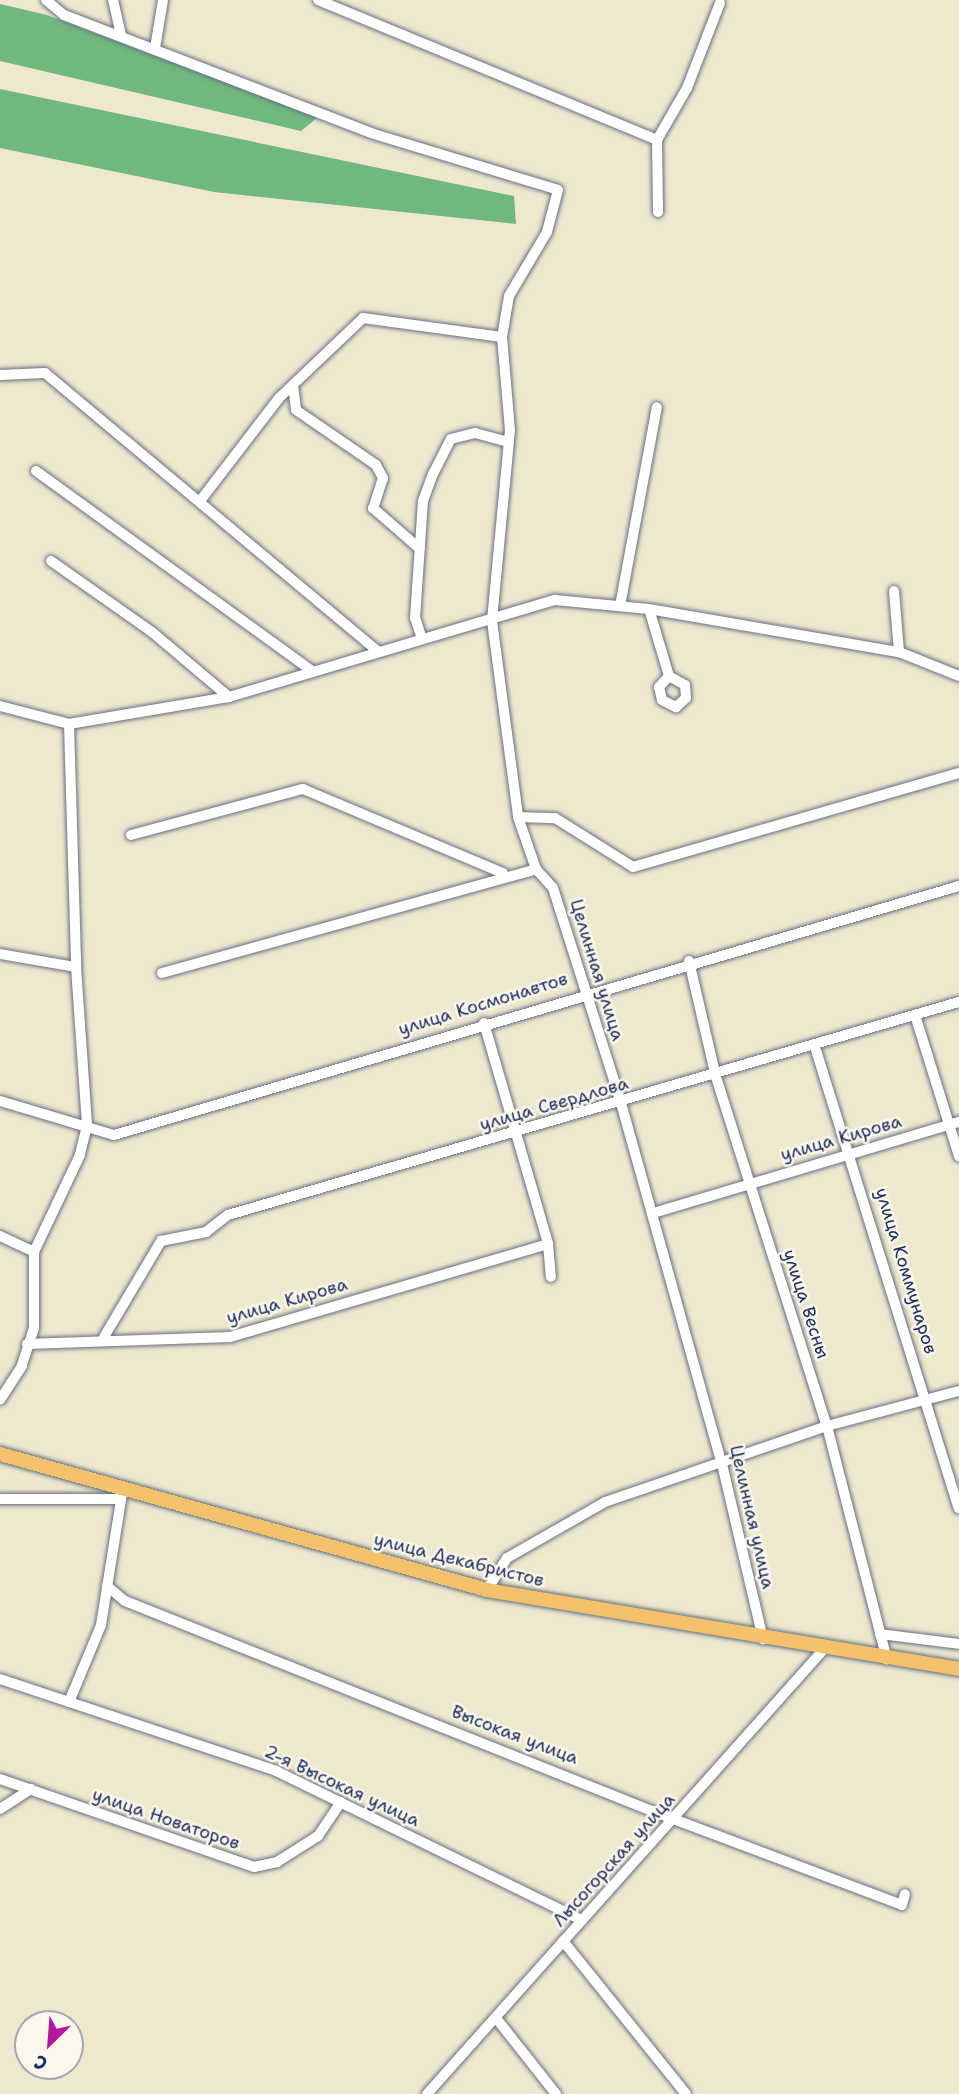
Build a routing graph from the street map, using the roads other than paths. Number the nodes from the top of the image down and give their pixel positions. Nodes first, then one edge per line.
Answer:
1 (46, 0) edge
2 (113, 0) edge
3 (163, 0) edge
4 (318, 0) edge
5 (720, 3) dead end
6 (121, 34) junction
7 (155, 48) junction
8 (657, 140) junction
9 (658, 212) dead end
10 (502, 337) junction
11 (0, 375) edge
12 (293, 385) junction
13 (657, 407) dead end
14 (509, 442) junction
15 (36, 471) dead end
16 (200, 501) junction
17 (420, 549) junction
18 (51, 561) dead end
19 (894, 591) dead end
20 (620, 606) junction
21 (649, 609) junction
22 (492, 621) junction
23 (422, 639) junction
24 (377, 650) junction
25 (899, 652) junction
26 (310, 669) junction
27 (669, 676) dead end
28 (959, 677) edge
29 (229, 698) junction
30 (0, 706) edge
31 (68, 724) junction
32 (959, 773) edge
33 (518, 817) junction
34 (131, 835) dead end
35 (536, 869) junction
36 (503, 873) junction
37 (959, 886) edge
38 (0, 954) edge
39 (689, 961) junction
40 (76, 967) junction
41 (162, 973) dead end
42 (585, 991) junction
43 (959, 1002) edge
44 (915, 1015) junction
45 (484, 1023) junction
46 (815, 1047) junction
47 (716, 1077) junction
48 (0, 1101) edge
49 (621, 1103) junction
50 (954, 1123) edge
51 (87, 1126) junction
52 (515, 1133) junction
53 (851, 1154) junction
54 (959, 1156) edge
55 (748, 1182) junction
56 (653, 1213) junction
57 (0, 1236) edge
58 (548, 1244) junction
59 (34, 1252) junction
60 (551, 1276) dead end
61 (104, 1337) junction
62 (27, 1344) junction
63 (959, 1391) edge
64 (0, 1400) edge
65 (928, 1400) junction
66 (827, 1426) junction
67 (0, 1454) edge
68 (722, 1464) junction
69 (122, 1493) junction
70 (0, 1499) edge
71 (959, 1508) edge
72 (107, 1586) junction
73 (487, 1590) junction
74 (125, 1601) junction
75 (103, 1609) junction
76 (880, 1634) junction
77 (763, 1639) junction
78 (959, 1644) edge
79 (825, 1648) junction
80 (887, 1658) junction
81 (959, 1669) edge
82 (0, 1679) edge
83 (69, 1702) junction
84 (0, 1779) edge
85 (31, 1789) junction
86 (341, 1802) junction
87 (0, 1809) edge
88 (676, 1818) junction
89 (905, 1894) dead end
90 (581, 1920) junction
91 (563, 1941) junction
92 (496, 2018) junction
93 (427, 2094) edge
94 (556, 2094) edge
95 (686, 2094) edge

1 - 6 street
2 - 6 street
3 - 7 street
4 - 8 street
5 - 8 street
6 - 7 street
7 - 10 street, Целинная улица
8 - 9 street
10 - 12 street
10 - 14 street, Целинная улица
11 - 16 street
12 - 16 street
12 - 17 street
13 - 20 street
14 - 17 street
14 - 22 street, Целинная улица
15 - 26 street
16 - 24 street
17 - 23 street
18 - 29 street
19 - 25 street
20 - 21 street
20 - 22 street
21 - 25 street
21 - 27 street
22 - 23 street
22 - 33 street, Целинная улица
23 - 24 street
24 - 26 street
25 - 28 street
26 - 29 street
29 - 31 street
30 - 31 street
31 - 40 street
32 - 33 street
33 - 35 street, Целинная улица
34 - 36 street
35 - 36 street
35 - 42 street, Целинная улица
36 - 41 street
37 - 39 street, улица Космонавтов
38 - 40 street
39 - 42 street, улица Космонавтов
39 - 47 street, улица Весны
40 - 51 street
42 - 45 street, улица Космонавтов
42 - 49 street, Целинная улица
43 - 44 street, улица Свердлова
44 - 46 street, улица Свердлова
44 - 50 street
45 - 51 street, улица Космонавтов
45 - 52 street
46 - 47 street, улица Свердлова
46 - 53 street, улица Коммунаров
47 - 49 street, улица Свердлова
47 - 55 street, улица Весны
48 - 51 street, улица Космонавтов
49 - 52 street, улица Свердлова
49 - 56 street, Целинная улица
50 - 53 street, улица Кирова
50 - 54 street
51 - 59 street
52 - 58 street
52 - 61 street, улица Свердлова
53 - 55 street, улица Кирова
53 - 65 street, улица Коммунаров
55 - 56 street, улица Кирова
55 - 66 street, улица Весны
56 - 68 street, Целинная улица
57 - 59 street
58 - 60 street
58 - 61 street, улица Кирова
59 - 62 street
61 - 62 street, улица Кирова
62 - 64 street
63 - 65 street
65 - 66 street
65 - 71 street, улица Коммунаров
66 - 68 street
66 - 76 street, улица Весны
67 - 69 main road, улица Декабристов
68 - 73 street
68 - 77 street, Целинная улица
69 - 70 street
69 - 72 street
69 - 73 main road, улица Декабристов
72 - 74 street, Высокая улица
72 - 75 street
73 - 77 main road, улица Декабристов
74 - 75 street
74 - 88 street, Высокая улица
75 - 83 street
76 - 78 street
76 - 80 street, улица Весны
77 - 79 main road, улица Декабристов
79 - 80 main road, улица Декабристов
79 - 88 street, Лысогорская улица
80 - 81 main road, улица Декабристов
82 - 83 street, 2-я Высокая улица
83 - 86 street, 2-я Высокая улица
84 - 85 street, улица Новаторов
85 - 86 street, улица Новаторов
85 - 87 street
86 - 90 street, 2-я Высокая улица
88 - 89 street, Высокая улица
88 - 90 street, Лысогорская улица
90 - 91 street, Лысогорская улица
91 - 92 street, Лысогорская улица
91 - 95 street
92 - 93 street, Лысогорская улица
92 - 94 street

